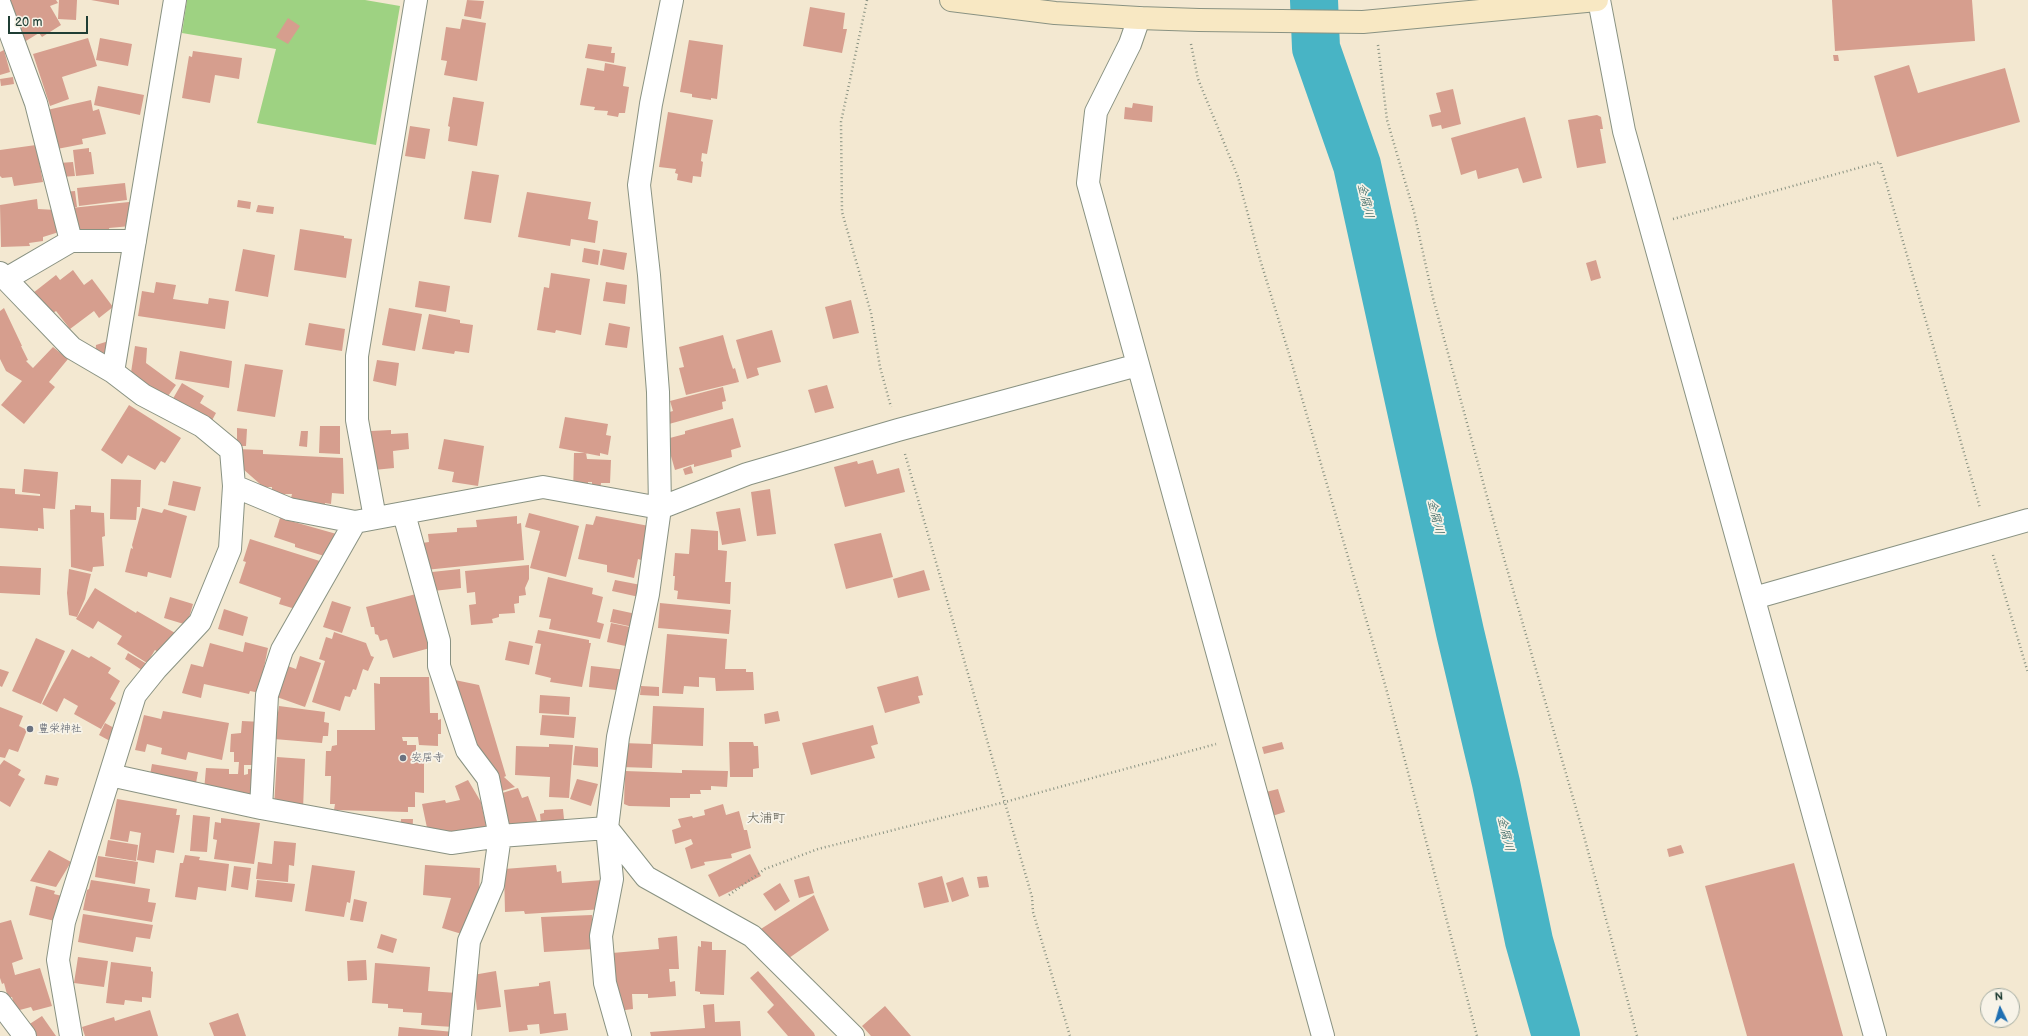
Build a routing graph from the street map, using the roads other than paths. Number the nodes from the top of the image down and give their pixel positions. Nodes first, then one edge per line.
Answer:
1 (175, 0) edge
2 (416, 0) edge
3 (672, 0) edge
4 (951, 0) edge
5 (1598, 0) edge
6 (0, 5) edge
7 (1139, 18) junction
8 (71, 241) junction
9 (135, 241) junction
10 (3, 276) edge
11 (1138, 365) junction
12 (113, 372) junction
13 (234, 486) junction
14 (660, 508) junction
15 (404, 514) junction
16 (365, 520) junction
17 (2028, 520) edge
18 (1754, 598) junction
19 (110, 775) junction
20 (262, 808) junction
21 (607, 828) junction
22 (500, 836) junction
23 (0, 1003) edge
24 (25, 1036) edge
25 (71, 1036) edge
26 (460, 1036) edge
27 (620, 1036) edge
28 (852, 1036) edge
29 (1323, 1036) edge
30 (1875, 1036) edge

1 - 9 street
2 - 16 street
3 - 14 street
4 - 7 street
5 - 7 street
5 - 18 street
6 - 8 street
7 - 11 street
8 - 9 street
8 - 10 street
9 - 12 street
10 - 12 street
11 - 14 street
11 - 29 street
12 - 13 street
13 - 16 street
13 - 19 street
14 - 15 street
14 - 21 street
15 - 16 street
15 - 22 street
16 - 20 street
17 - 18 street
18 - 30 street
19 - 20 street
19 - 25 street
20 - 22 street
21 - 22 street
21 - 27 street
21 - 28 street
22 - 26 street
23 - 24 street

